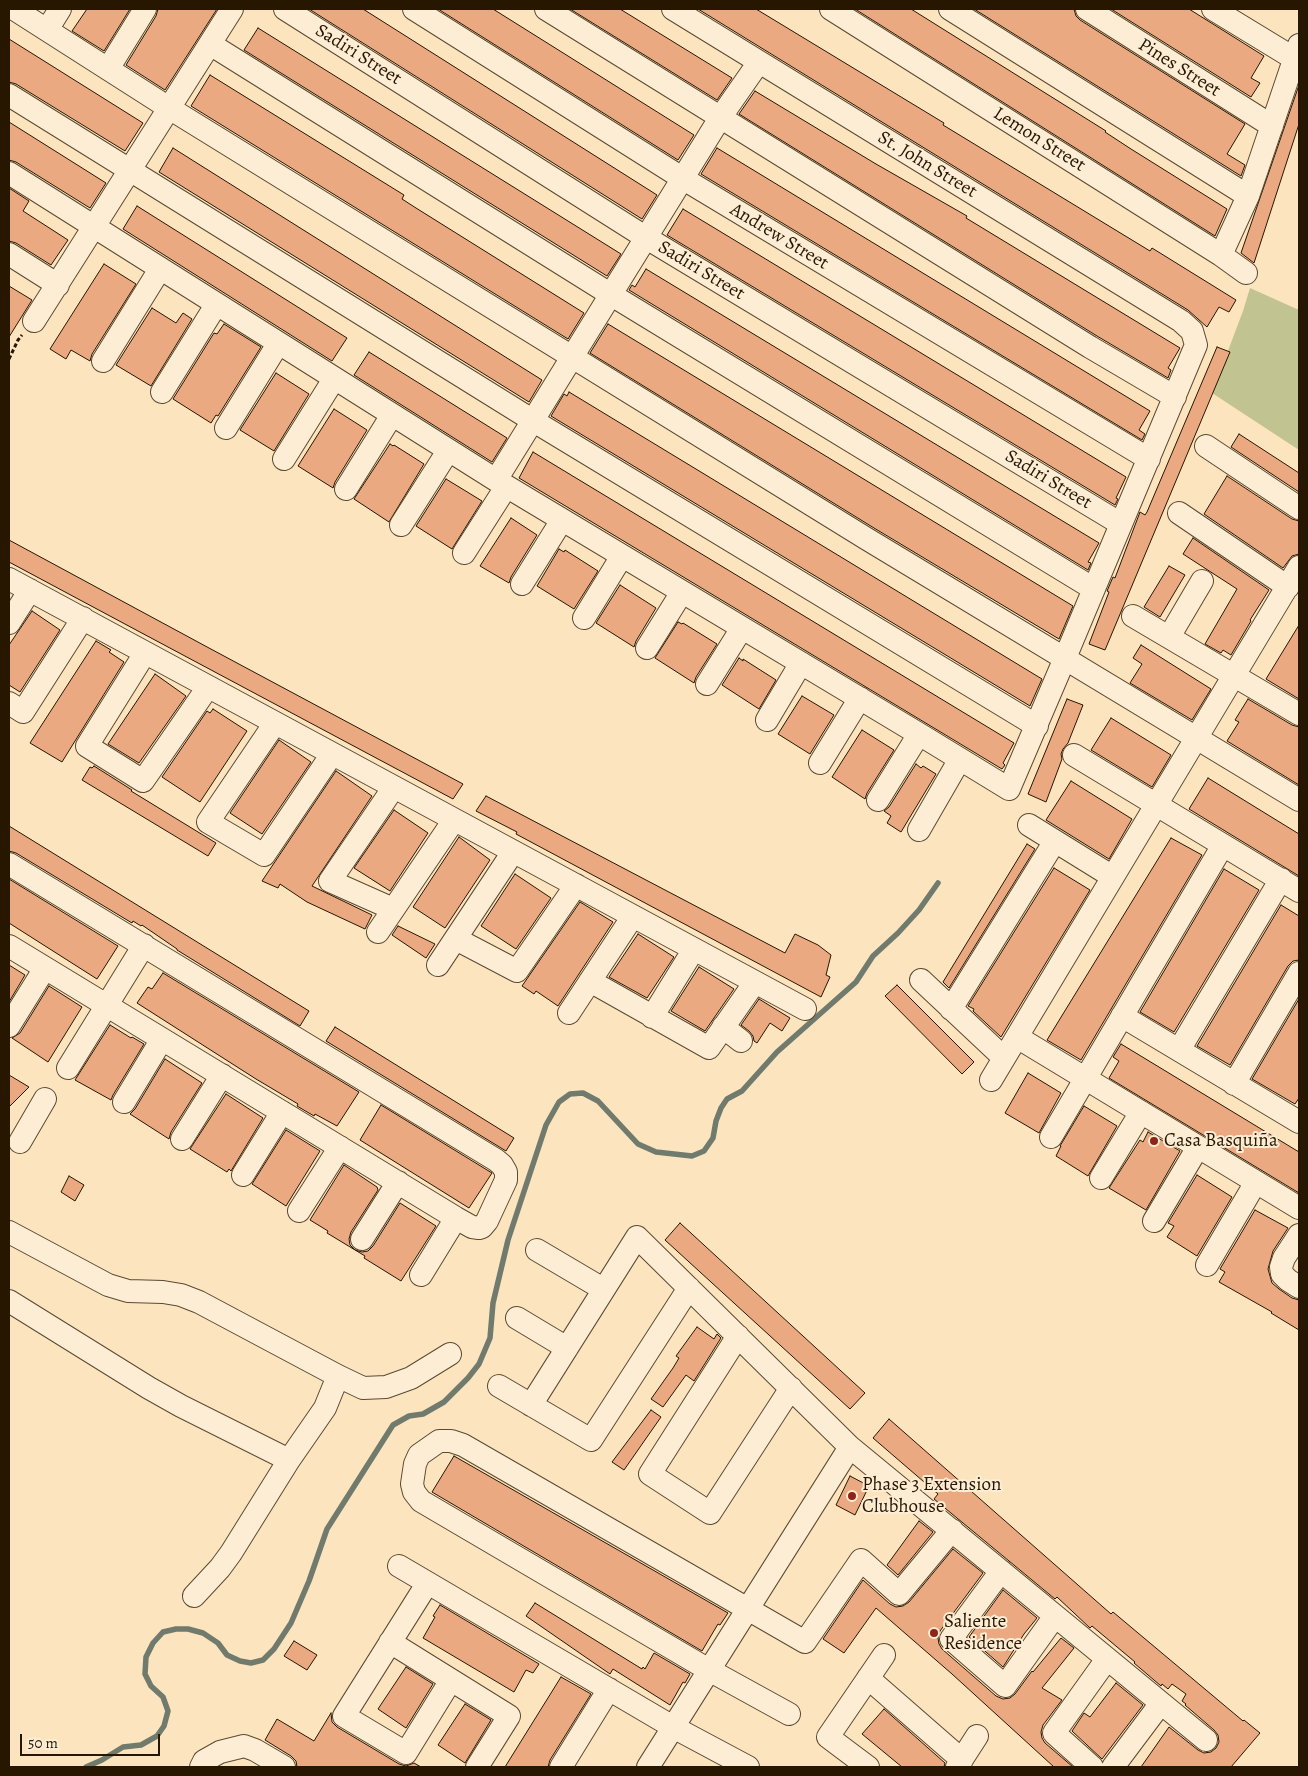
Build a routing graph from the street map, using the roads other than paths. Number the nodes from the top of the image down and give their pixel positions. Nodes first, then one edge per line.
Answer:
1 (14, 9) edge
2 (60, 9) edge
3 (145, 9) edge
4 (232, 9) edge
5 (285, 9) edge
6 (414, 9) edge
7 (546, 9) edge
8 (672, 9) edge
9 (831, 9) edge
10 (950, 9) edge
11 (1086, 9) edge
12 (1213, 9) edge
13 (47, 30) junction
14 (210, 44) junction
15 (1297, 52) edge
16 (758, 62) junction
17 (108, 69) junction
18 (9, 95) edge
19 (169, 108) junction
20 (720, 118) junction
21 (1272, 126) junction
22 (130, 170) junction
23 (9, 173) edge
24 (682, 178) junction
25 (1248, 196) junction
26 (94, 228) junction
27 (645, 237) junction
28 (9, 254) edge
29 (1221, 255) junction
30 (160, 269) junction
31 (1246, 273) dead end
32 (58, 285) junction
33 (610, 294) junction
34 (216, 305) junction
35 (34, 321) road end
36 (278, 344) junction
37 (571, 356) junction
38 (103, 361) dead end
39 (334, 379) junction
40 (162, 392) dead end
41 (1175, 396) junction
42 (392, 415) junction
43 (532, 420) junction
44 (226, 428) dead end
45 (1206, 446) dead end
46 (448, 450) junction
47 (284, 459) dead end
48 (1148, 459) junction
49 (501, 483) junction
50 (346, 489) dead end
51 (1299, 508) edge
52 (1179, 513) dead end
53 (562, 520) junction
54 (1121, 524) junction
55 (401, 525) dead end
56 (464, 553) dead end
57 (622, 556) junction
58 (1299, 567) edge
59 (9, 580) edge
60 (1202, 581) dead end
61 (522, 584) dead end
62 (1288, 587) junction
63 (1094, 589) junction
64 (30, 590) junction
65 (682, 592) junction
66 (1133, 616) dead end
67 (83, 618) junction
68 (584, 618) dead end
69 (9, 623) edge
70 (742, 628) junction
71 (1169, 637) junction
72 (647, 648) dead end
73 (145, 653) junction
74 (1066, 658) junction
75 (801, 663) junction
76 (1235, 676) junction
77 (707, 684) dead end
78 (208, 687) junction
79 (860, 698) junction
80 (9, 703) edge
81 (1299, 714) edge
82 (766, 720) dead end
83 (275, 723) junction
84 (1036, 726) junction
85 (919, 734) junction
86 (1197, 738) junction
87 (332, 754) junction
88 (1074, 755) dead end
89 (960, 759) junction
90 (820, 763) dead end
91 (394, 787) junction
92 (878, 800) dead end
93 (1299, 800) edge
94 (1157, 805) junction
95 (454, 820) junction
96 (1029, 825) dead end
97 (919, 830) dead end
98 (1054, 841) junction
99 (1223, 845) junction
100 (513, 852) junction
101 (9, 864) edge
102 (1113, 877) junction
103 (576, 885) junction
104 (1290, 885) edge
105 (393, 909) junction
106 (633, 916) junction
107 (378, 932) dead end
108 (456, 939) junction
109 (9, 946) edge
110 (144, 946) junction
111 (694, 949) junction
112 (438, 965) dead end
113 (45, 968) junction
114 (1299, 973) edge
115 (921, 980) dead end
116 (590, 981) junction
117 (755, 982) junction
118 (107, 1005) junction
119 (806, 1009) dead end
120 (951, 1009) junction
121 (569, 1012) dead end
122 (1122, 1016) junction
123 (652, 1017) junction
124 (9, 1026) edge
125 (723, 1028) junction
126 (1017, 1037) junction
127 (162, 1039) junction
128 (741, 1041) dead end
129 (1179, 1050) junction
130 (1004, 1058) junction
131 (68, 1068) dead end
132 (222, 1075) junction
133 (1085, 1078) junction
134 (991, 1080) dead end
135 (1234, 1084) junction
136 (45, 1099) dead end
137 (124, 1102) dead end
138 (282, 1112) junction
139 (1140, 1112) junction
140 (1298, 1117) edge
141 (1051, 1137) dead end
142 (182, 1139) dead end
143 (20, 1142) dead end
144 (1198, 1146) junction
145 (340, 1147) junction
146 (243, 1175) dead end
147 (1101, 1178) dead end
148 (398, 1182) junction
149 (1256, 1182) junction
150 (1299, 1208) edge
151 (299, 1212) dead end
152 (456, 1218) junction
153 (1154, 1222) dead end
154 (9, 1232) edge
155 (1299, 1236) edge
156 (362, 1239) dead end
157 (537, 1250) dead end
158 (1207, 1265) dead end
159 (421, 1275) dead end
160 (1299, 1287) edge
161 (689, 1288) junction
162 (603, 1289) junction
163 (9, 1301) edge
164 (517, 1318) dead end
165 (738, 1336) junction
166 (567, 1348) junction
167 (450, 1354) dead end
168 (338, 1376) junction
169 (499, 1386) dead end
170 (791, 1388) junction
171 (531, 1405) junction
172 (850, 1447) junction
173 (289, 1460) junction
174 (952, 1530) junction
175 (399, 1566) dead end
176 (1001, 1571) junction
177 (427, 1584) junction
178 (194, 1596) dead end
179 (748, 1609) junction
180 (1055, 1616) junction
181 (390, 1642) junction
182 (884, 1655) dead end
183 (1107, 1659) junction
184 (709, 1670) junction
185 (868, 1678) junction
186 (451, 1680) junction
187 (609, 1689) junction
188 (1161, 1703) junction
189 (789, 1714) dead end
190 (673, 1727) junction
191 (977, 1736) dead end
192 (1206, 1740) dead end
193 (959, 1764) edge
194 (201, 1767) edge
195 (284, 1767) edge
196 (478, 1767) edge
197 (561, 1767) edge
198 (648, 1767) edge
199 (748, 1767) edge
200 (868, 1767) edge
201 (1092, 1767) edge
202 (1113, 1767) edge

1 - 13 street
2 - 13 street
3 - 17 street
4 - 14 street
5 - 27 street, Sadiri Street
6 - 24 street, Andrew Street
7 - 20 street
8 - 16 street, St. John Street
9 - 29 street, Lemon Street
10 - 25 street
11 - 21 street, Pines Street
12 - 15 street
13 - 17 street
14 - 19 street
14 - 33 street
15 - 21 street
16 - 20 street
16 - 41 street, St. John Street
17 - 19 street
18 - 22 street
19 - 22 street
19 - 37 street
20 - 24 street
20 - 41 street
21 - 25 street
22 - 26 street
22 - 43 street
23 - 26 street
24 - 27 street
24 - 48 street, Andrew Street
25 - 29 street
26 - 30 street
26 - 32 street
27 - 33 street
27 - 54 street, Sadiri Street
28 - 32 street
29 - 31 street, Lemon Street
30 - 34 street
30 - 38 street
32 - 35 street
33 - 37 street
33 - 63 street
34 - 36 street
34 - 40 street
36 - 39 street
36 - 44 street
37 - 43 street
37 - 74 street
39 - 42 street
39 - 47 street
41 - 48 street
42 - 46 street
42 - 50 street
43 - 49 street
43 - 84 street
45 - 51 street
46 - 49 street
46 - 55 street
48 - 54 street
49 - 53 street
49 - 56 street
52 - 62 street
53 - 57 street
53 - 61 street
54 - 63 street
57 - 65 street
57 - 68 street
58 - 62 street
59 - 64 street
60 - 71 street
62 - 76 street
63 - 74 street
64 - 67 street
64 - 69 street
65 - 70 street
65 - 72 street
66 - 71 street
67 - 73 street
67 - 80 street
70 - 75 street
70 - 77 street
71 - 76 street
73 - 78 street
73 - 78 street
74 - 84 street
74 - 86 street
75 - 79 street
75 - 82 street
76 - 81 street
76 - 86 street
78 - 83 street
79 - 85 street
79 - 90 street
83 - 87 street
83 - 87 street
84 - 89 street
85 - 89 street
85 - 92 street
86 - 93 street
86 - 94 street
87 - 91 street
88 - 94 street
89 - 97 street
91 - 95 street
91 - 105 street
94 - 99 street
94 - 102 street
95 - 100 street
95 - 105 street
96 - 98 street
98 - 102 street
98 - 120 street
99 - 104 street
99 - 122 street
100 - 103 street
100 - 108 street
101 - 110 street
102 - 126 street
103 - 106 street
103 - 108 street
104 - 129 street
105 - 107 street
106 - 111 street
106 - 116 street
108 - 112 street
109 - 113 street
110 - 118 street
110 - 152 street
111 - 117 street
111 - 123 street
113 - 118 street
113 - 124 street
114 - 135 street
115 - 120 street
116 - 121 street
116 - 123 street
117 - 119 street
117 - 125 street
118 - 127 street
118 - 131 street
120 - 130 street
122 - 129 street
122 - 133 street
123 - 125 street
125 - 128 street
126 - 130 street
126 - 133 street
127 - 132 street
127 - 137 street
129 - 135 street
130 - 134 street
132 - 138 street
132 - 142 street
133 - 139 street
133 - 141 street
135 - 140 street
136 - 143 street
138 - 145 street
138 - 146 street
139 - 144 street
139 - 147 street
144 - 149 street
144 - 153 street
145 - 148 street
145 - 151 street
148 - 152 street
148 - 156 street
149 - 150 street
149 - 158 street
152 - 159 street
154 - 168 street
155 - 160 street
157 - 162 street
161 - 162 street
161 - 165 street
161 - 171 street
162 - 166 street
163 - 173 street
164 - 166 street
165 - 170 street
165 - 170 street
166 - 171 street
167 - 168 street
168 - 173 street
169 - 171 street
170 - 172 street
172 - 174 street
172 - 179 street
173 - 178 street
174 - 176 street
174 - 179 street
175 - 177 street
176 - 180 street
176 - 180 street
177 - 181 street
177 - 187 street
179 - 184 street
179 - 184 street
180 - 183 street
181 - 186 street
181 - 186 street
182 - 185 street
183 - 188 street
183 - 201 street
184 - 189 street
184 - 190 street
185 - 193 street
185 - 200 street
186 - 196 street
187 - 190 street
187 - 197 street
188 - 192 street
188 - 202 street
190 - 198 street
190 - 199 street
191 - 193 street
194 - 195 street

